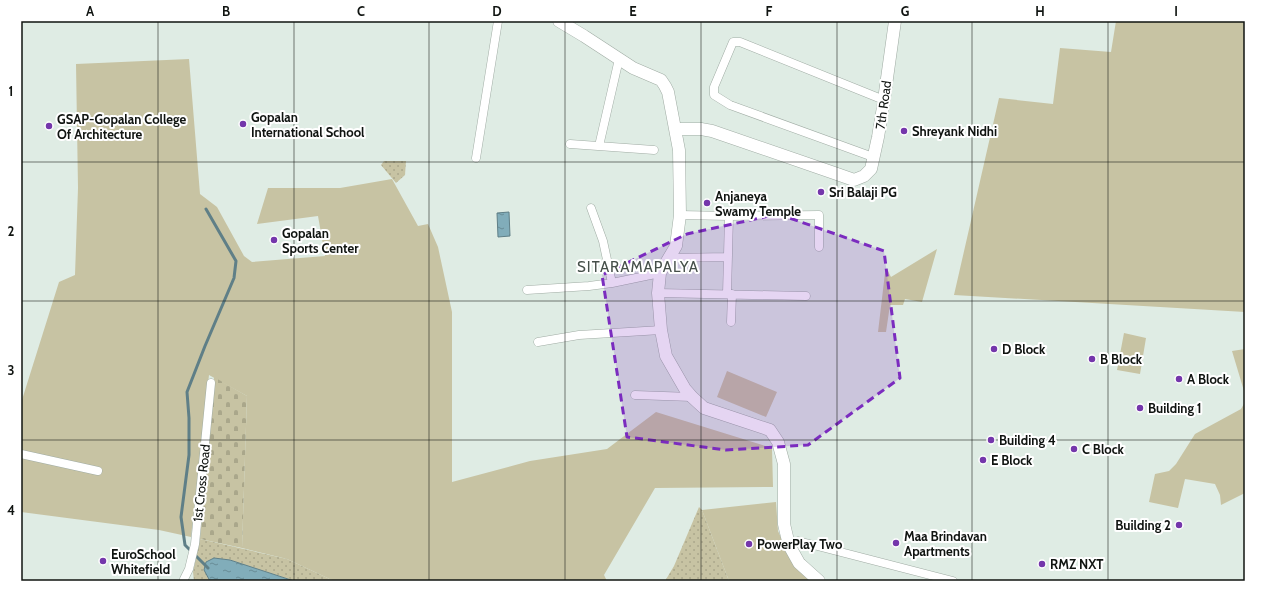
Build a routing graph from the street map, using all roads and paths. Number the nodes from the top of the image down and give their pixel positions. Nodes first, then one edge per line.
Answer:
1 (498, 21) edge
2 (559, 21) edge
3 (895, 21) edge
4 (619, 59) junction
5 (884, 100) junction
6 (675, 130) junction
7 (570, 144) dead end
8 (599, 146) junction
9 (654, 150) dead end
10 (873, 157) junction
11 (476, 158) dead end
12 (591, 208) dead end
13 (680, 215) junction
14 (729, 216) junction
15 (819, 247) dead end
16 (728, 257) junction
17 (669, 258) junction
18 (660, 273) junction
19 (612, 283) junction
20 (527, 290) dead end
21 (658, 293) junction
22 (729, 294) junction
23 (806, 296) dead end
24 (731, 322) dead end
25 (661, 330) junction
26 (538, 342) dead end
27 (211, 383) dead end
28 (635, 395) dead end
29 (692, 397) junction
30 (21, 454) edge
31 (98, 471) dead end
32 (789, 545) junction
33 (184, 581) edge
34 (818, 581) edge
35 (953, 581) edge

1 - 11 street
2 - 4 street
3 - 5 street, 7th Road
4 - 6 street
4 - 8 street
5 - 10 street, 7th Road
5 - 10 street
6 - 10 street, 7th Road
6 - 13 street
7 - 8 street
8 - 9 street
12 - 19 street
13 - 14 street
13 - 17 street
14 - 15 street
14 - 16 street
16 - 17 street
16 - 22 street
17 - 18 street
18 - 19 street
18 - 21 street
19 - 20 street
21 - 22 street
21 - 25 street
22 - 23 street
22 - 24 street
25 - 26 street
25 - 29 street
27 - 33 street, 1st Cross Road
28 - 29 street
29 - 32 street
30 - 31 street
32 - 34 street
32 - 35 street

